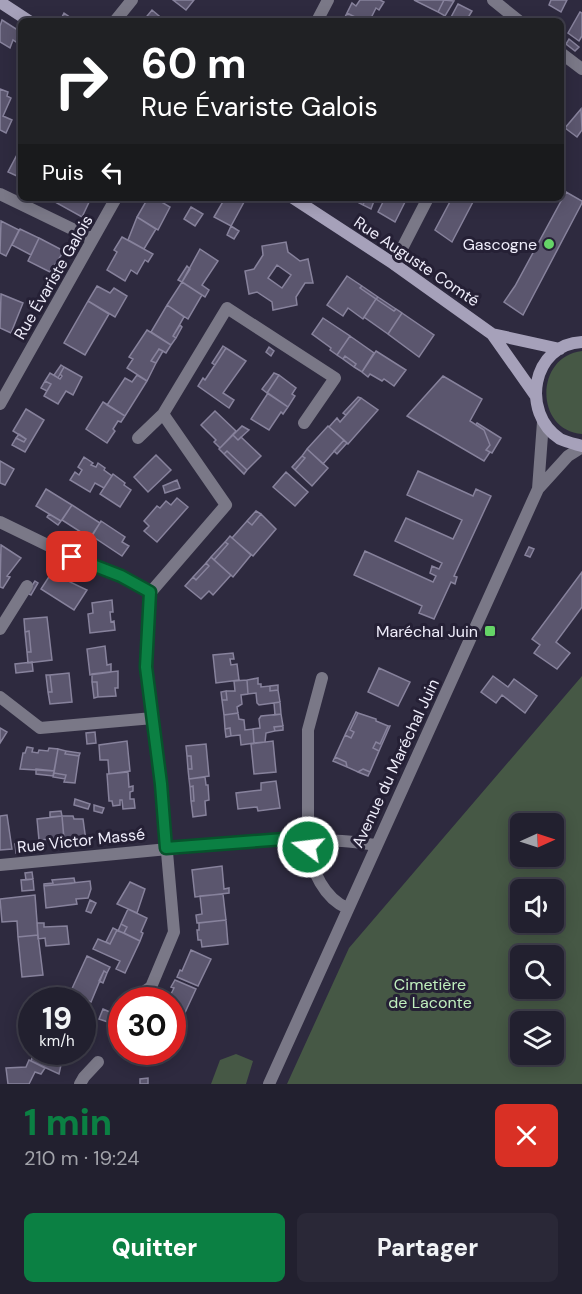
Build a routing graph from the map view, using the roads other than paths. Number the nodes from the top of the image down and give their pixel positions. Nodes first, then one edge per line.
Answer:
1 (132, 0) edge
2 (328, 0) edge
3 (493, 0) edge
4 (0, 2) edge
5 (24, 18) edge
6 (117, 18) edge
7 (319, 18) edge
8 (515, 18) edge
9 (564, 55) edge
10 (582, 69) edge
11 (0, 194) edge
12 (114, 201) edge
13 (298, 201) edge
14 (426, 201) edge
15 (93, 239) junction
16 (394, 264) junction
17 (492, 334) junction
18 (580, 340) edge
19 (560, 349) junction
20 (535, 395) junction
21 (0, 404) edge
22 (163, 414) junction
23 (543, 422) junction
24 (304, 423) dead end
25 (138, 438) dead end
26 (582, 447) edge
27 (538, 489) junction
28 (0, 522) edge
29 (27, 586) dead end
30 (150, 592) junction
31 (0, 629) edge
32 (322, 678) dead end
33 (0, 697) edge
34 (153, 718) junction
35 (376, 844) junction
36 (308, 847) junction
37 (166, 848) junction
38 (0, 865) edge
39 (347, 908) junction
40 (151, 987) edge
41 (98, 1062) dead end
42 (80, 1084) edge
43 (269, 1084) edge

1 - 6 street
2 - 7 street
3 - 8 street
4 - 5 street
9 - 10 street
11 - 15 street
12 - 15 street, Rue Évariste Galois
13 - 16 street, Rue Auguste Comté
14 - 16 street
15 - 21 street, Rue Évariste Galois
16 - 17 street, Rue Auguste Comté
17 - 19 street, Rue Auguste Comté
17 - 20 street, Rue Auguste Comté
18 - 19 street
19 - 20 street
20 - 23 street, Rue Auguste Comté
22 - 24 street
22 - 25 street
22 - 30 street
23 - 26 street
23 - 27 street, Avenue du Maréchal Juin
26 - 27 street, Avenue du Maréchal Juin
27 - 35 street, Avenue du Maréchal Juin
28 - 30 street
29 - 31 street
30 - 34 street
32 - 36 street
33 - 34 street
34 - 37 street
35 - 36 street
35 - 39 street, Avenue du Maréchal Juin
36 - 37 street, Rue Victor Massé
36 - 39 street
37 - 38 street, Rue Victor Massé
37 - 40 street
39 - 43 street, Avenue du Maréchal Juin
41 - 42 street

